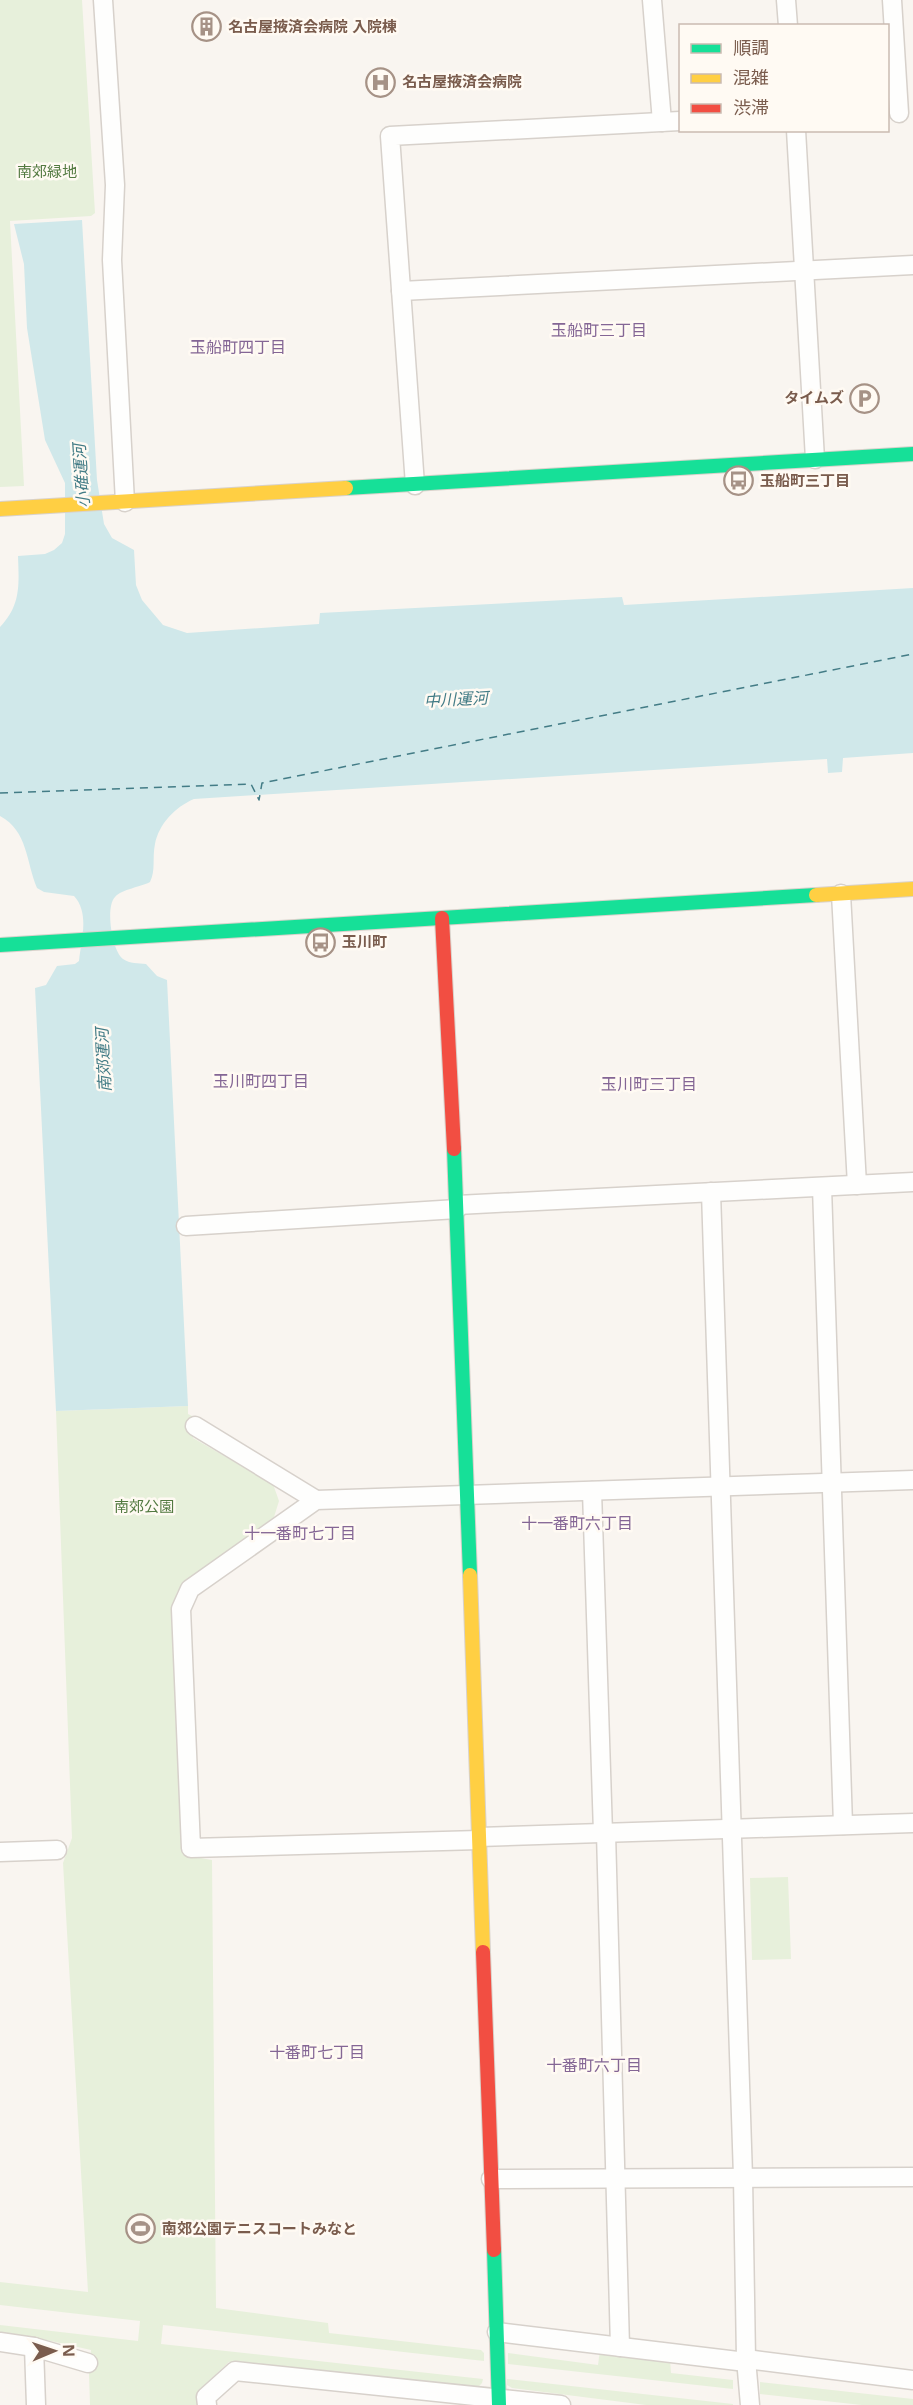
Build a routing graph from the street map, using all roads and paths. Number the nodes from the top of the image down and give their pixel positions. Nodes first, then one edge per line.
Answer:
1 (103, 0) edge
2 (652, 0) edge
3 (786, 0) edge
4 (892, 0) edge
5 (788, 24) edge
6 (900, 113) edge
7 (679, 121) edge
8 (662, 122) junction
9 (796, 132) edge
10 (913, 265) edge
11 (804, 271) junction
12 (401, 291) junction
13 (913, 454) edge
14 (815, 459) junction
15 (415, 485) junction
16 (118, 502) junction
17 (0, 509) edge
18 (913, 890) edge
19 (841, 894) junction
20 (442, 918) junction
21 (0, 945) edge
22 (913, 1182) edge
23 (857, 1185) junction
24 (822, 1187) junction
25 (711, 1192) junction
26 (457, 1207) junction
27 (186, 1226) dead end
28 (195, 1426) dead end
29 (913, 1480) edge
30 (832, 1483) junction
31 (720, 1487) junction
32 (592, 1491) junction
33 (467, 1496) junction
34 (316, 1500) junction
35 (913, 1823) edge
36 (843, 1825) junction
37 (731, 1829) junction
38 (605, 1833) junction
39 (479, 1839) junction
40 (57, 1850) dead end
41 (0, 1852) edge
42 (743, 2177) junction
43 (913, 2177) edge
44 (615, 2178) junction
45 (491, 2179) junction
46 (497, 2332) junction
47 (0, 2342) edge
48 (34, 2347) junction
49 (620, 2347) junction
50 (746, 2361) junction
51 (88, 2363) dead end
52 (913, 2380) edge
53 (499, 2402) edge
54 (36, 2405) edge
55 (207, 2405) edge
56 (561, 2405) edge
57 (750, 2405) edge

1 - 16 street
2 - 8 street
3 - 5 street
4 - 6 street
7 - 8 street
8 - 12 street
9 - 11 street
10 - 11 street
11 - 12 street
11 - 14 street
12 - 15 street
13 - 14 street
14 - 15 street
15 - 16 street
16 - 17 street
18 - 19 street
19 - 20 street
19 - 23 street
20 - 21 street
20 - 26 street
22 - 23 street
23 - 24 street
24 - 25 street
24 - 30 street
25 - 26 street
25 - 31 street
26 - 27 street
26 - 33 street
28 - 34 street
29 - 30 street
30 - 31 street
30 - 36 street
31 - 32 street
31 - 37 street
32 - 33 street
32 - 38 street
33 - 34 street
33 - 39 street
34 - 39 street
35 - 36 street
36 - 37 street
37 - 38 street
37 - 42 street
38 - 39 street
38 - 44 street
39 - 45 street
40 - 41 street
42 - 43 street
42 - 44 street
42 - 50 street
44 - 45 street
44 - 49 street
45 - 46 street
46 - 49 street
46 - 53 street
47 - 48 street
48 - 51 street
48 - 54 street
49 - 50 street
50 - 52 street
50 - 57 street
53 - 55 street
53 - 56 street

